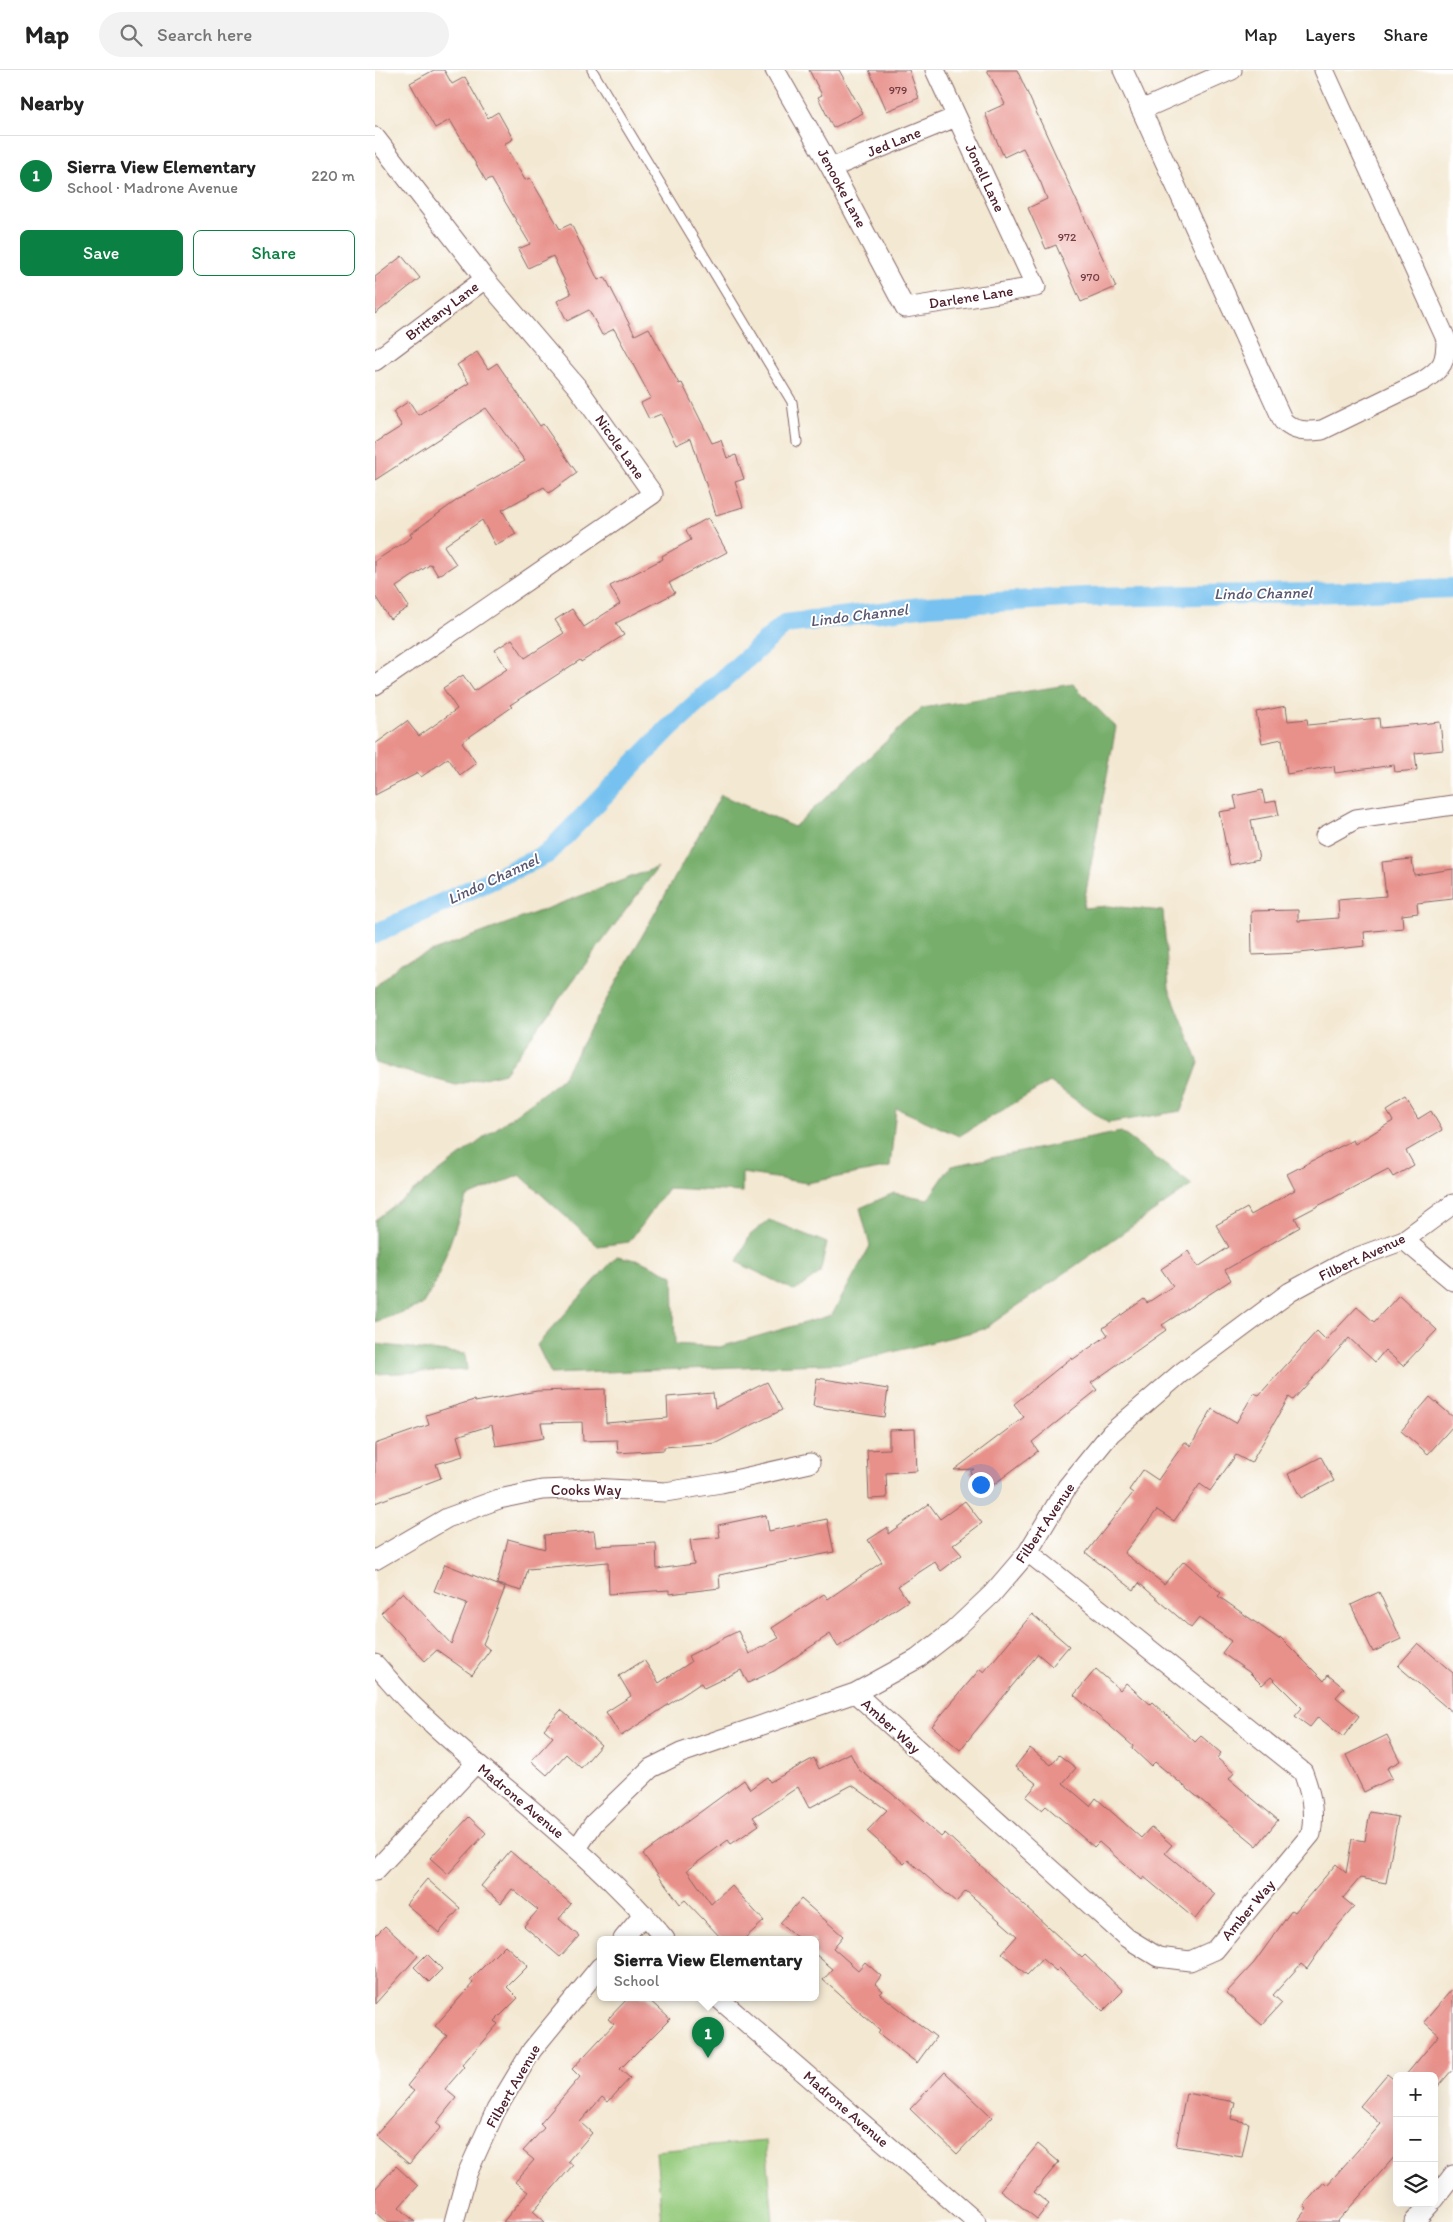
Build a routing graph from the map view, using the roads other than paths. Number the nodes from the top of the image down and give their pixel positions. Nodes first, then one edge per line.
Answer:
1 (592, 70) edge
2 (775, 70) edge
3 (935, 70) edge
4 (1123, 70) edge
5 (1232, 70) edge
6 (1324, 70) edge
7 (1141, 110) junction
8 (956, 117) junction
9 (375, 137) edge
10 (831, 168) junction
11 (485, 279) junction
12 (1036, 286) joint
13 (905, 308) joint
14 (375, 361) edge
15 (797, 442) dead end
16 (375, 685) edge
17 (1453, 805) edge
18 (1325, 836) dead end
19 (1453, 1204) edge
20 (1404, 1240) junction
21 (1453, 1281) edge
22 (810, 1463) dead end
23 (1028, 1552) junction
24 (375, 1560) edge
25 (375, 1664) edge
26 (855, 1694) junction
27 (476, 1763) junction
28 (577, 1848) junction
29 (375, 1871) edge
30 (644, 1914) junction
31 (626, 1936) edge
32 (662, 1936) edge
33 (597, 1971) edge
34 (722, 2001) edge
35 (1453, 2175) edge
36 (1438, 2195) edge
37 (1427, 2207) edge
38 (454, 2222) edge
39 (976, 2222) edge
40 (1414, 2222) edge

1 - 15 lane
2 - 10 street, Jenooke Lane
3 - 8 street, Jonell Lane
4 - 7 street
5 - 7 street
6 - 7 street
8 - 10 street, Jed Lane
8 - 12 street, Jonell Lane
9 - 11 street, Nicole Lane
10 - 13 street, Jenooke Lane
11 - 14 street, Brittany Lane
11 - 16 street, Nicole Lane
12 - 13 street, Darlene Lane
17 - 18 street
19 - 20 street, Filbert Avenue
20 - 21 street
20 - 23 street, Filbert Avenue
22 - 24 street, Cooks Way
23 - 26 street, Filbert Avenue
23 - 26 street, Amber Way
25 - 27 street, Madrone Avenue
26 - 28 street, Filbert Avenue
27 - 28 street, Madrone Avenue
27 - 29 street
28 - 30 street, Madrone Avenue
30 - 31 street
30 - 32 street, Madrone Avenue
33 - 38 street, Filbert Avenue
34 - 39 street, Madrone Avenue
35 - 36 street
37 - 40 street

